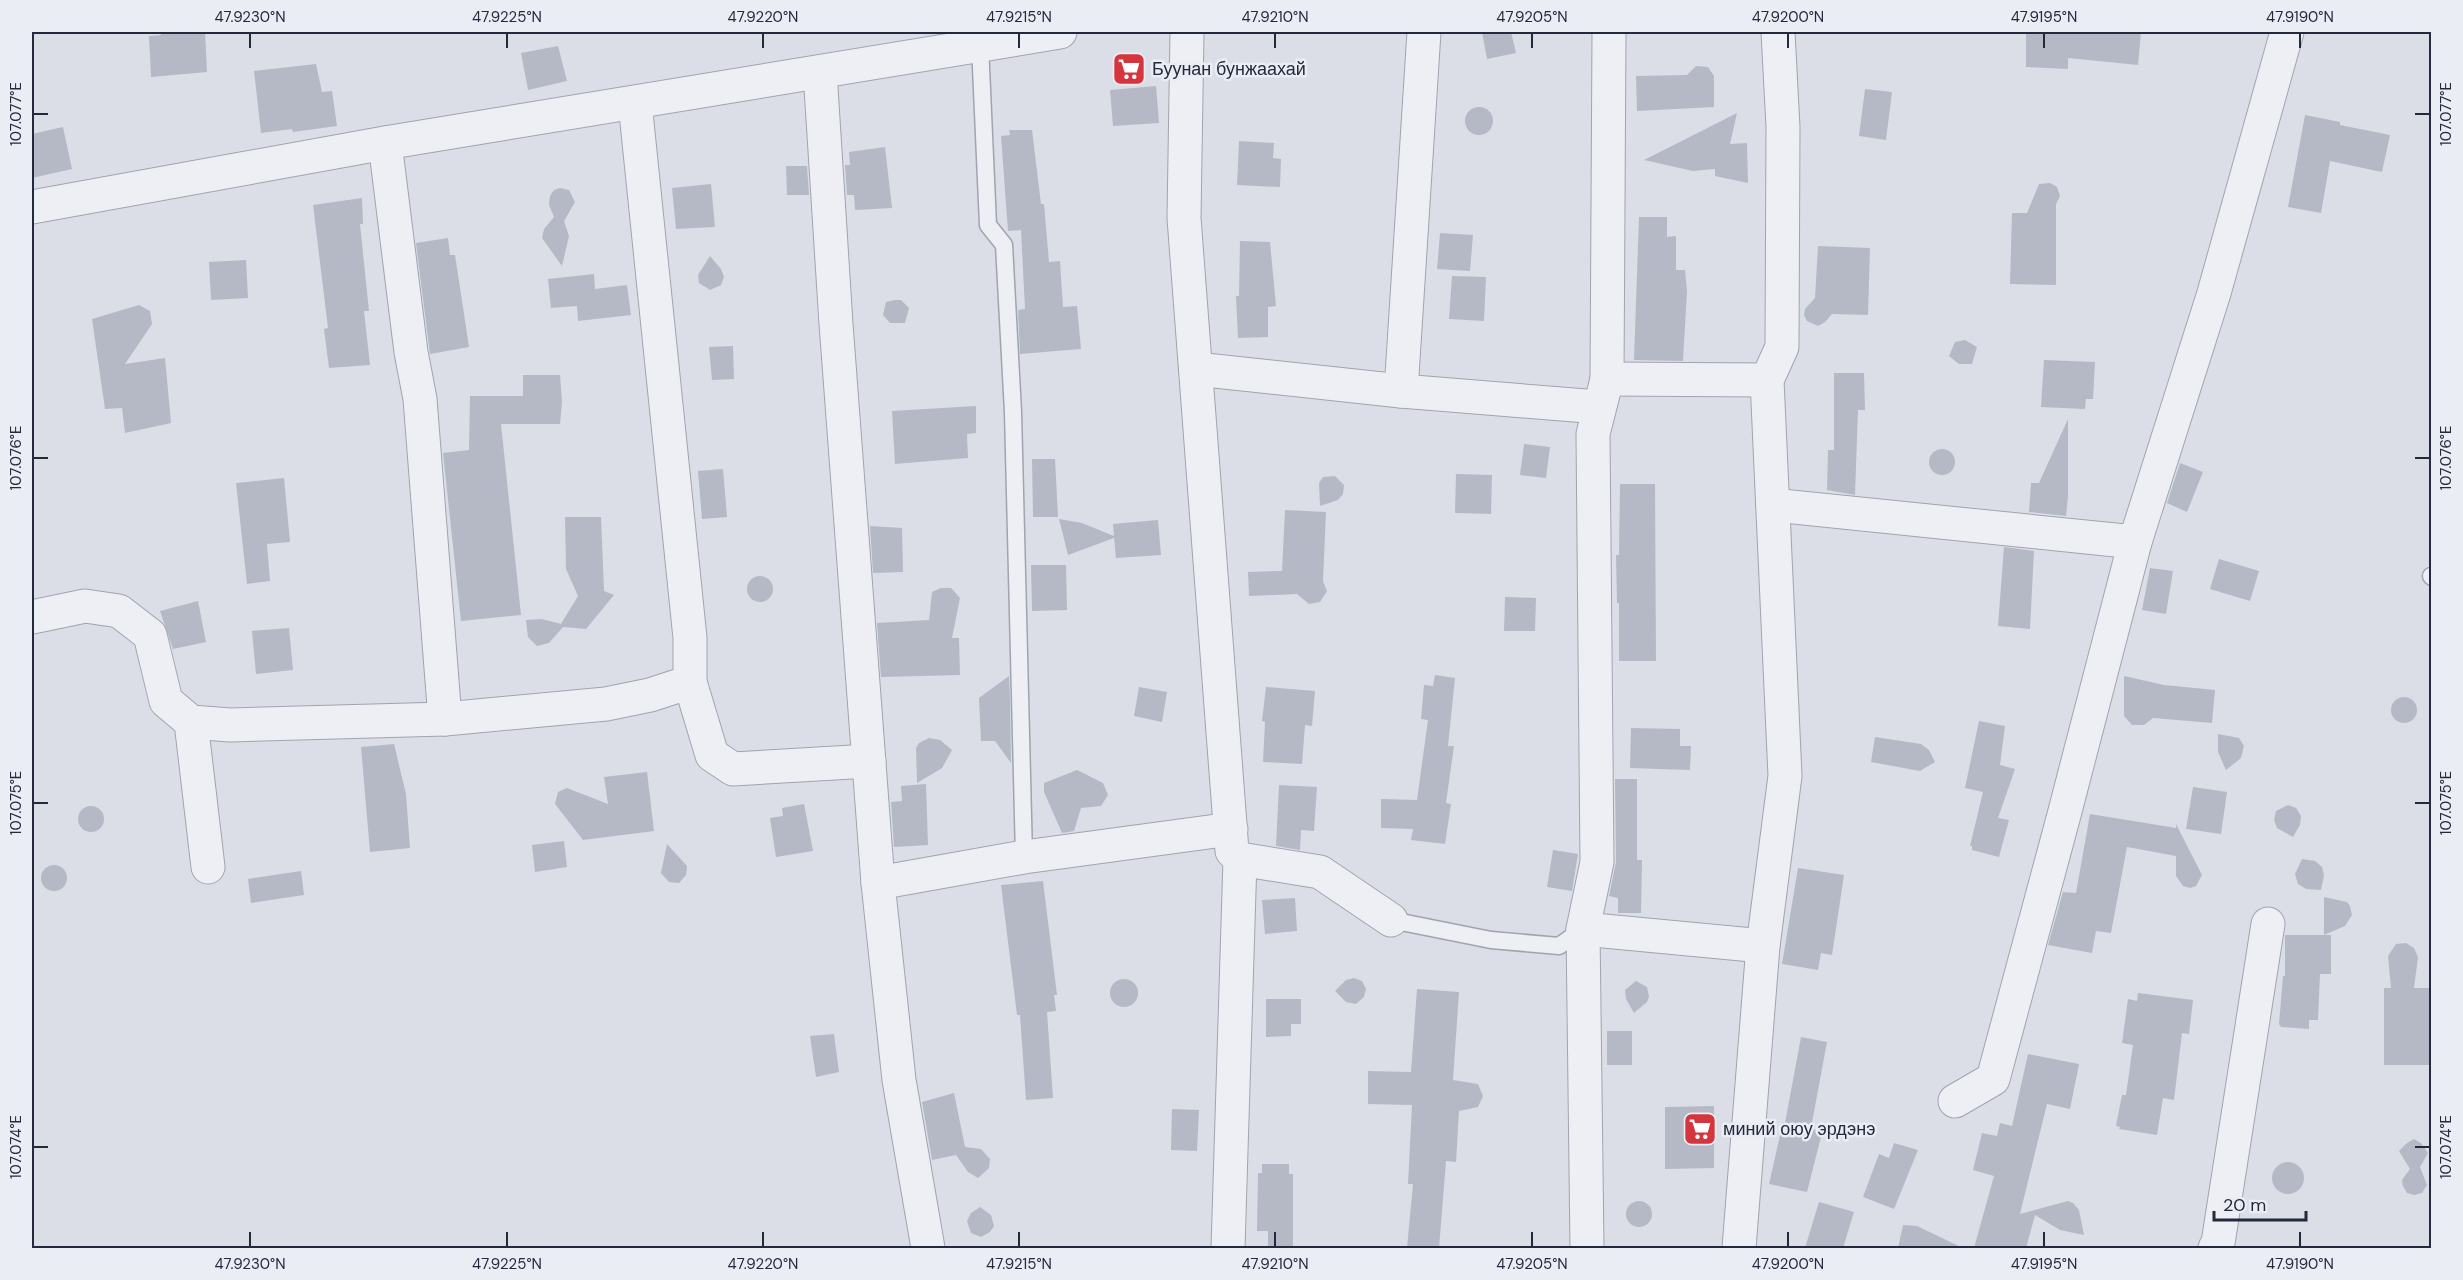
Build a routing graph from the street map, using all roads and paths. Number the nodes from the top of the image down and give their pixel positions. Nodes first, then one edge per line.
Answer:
1 (1060, 32) edge
2 (1187, 32) edge
3 (1424, 32) edge
4 (1609, 32) edge
5 (1778, 32) edge
6 (2287, 32) edge
7 (980, 45) junction
8 (820, 72) junction
9 (635, 103) junction
10 (385, 143) junction
11 (32, 207) edge
12 (1196, 369) junction
13 (1767, 380) junction
14 (1401, 391) junction
15 (1603, 393) junction
16 (1773, 505) junction
17 (2135, 542) junction
18 (32, 617) edge
19 (690, 682) junction
20 (445, 719) junction
21 (191, 722) junction
22 (869, 760) junction
23 (1236, 844) junction
24 (1024, 857) junction
25 (208, 867) dead end
26 (878, 883) junction
27 (1391, 920) joint
28 (2268, 924) dead end
29 (1583, 929) junction
30 (1763, 946) junction
31 (1955, 1101) dead end
32 (2225, 1247) edge
33 (928, 1248) edge
34 (1228, 1248) edge
35 (1587, 1248) edge
36 (1739, 1248) edge

1 - 7 street
2 - 12 street
3 - 14 street
4 - 15 street
5 - 13 street
6 - 17 street
7 - 8 street
7 - 24 lane
8 - 9 street
8 - 22 street
9 - 10 street
9 - 19 street
10 - 11 street
10 - 20 street
12 - 14 street
12 - 23 street
13 - 15 street
13 - 16 street
14 - 15 street
15 - 29 street
16 - 17 street
16 - 30 street
17 - 31 street
18 - 21 street
19 - 20 street
19 - 22 street
20 - 21 street
21 - 25 street
22 - 26 street
23 - 24 street
23 - 27 street
23 - 34 street
24 - 26 street
26 - 33 street
27 - 29 lane
28 - 32 street
29 - 30 street
29 - 35 street
30 - 36 street

